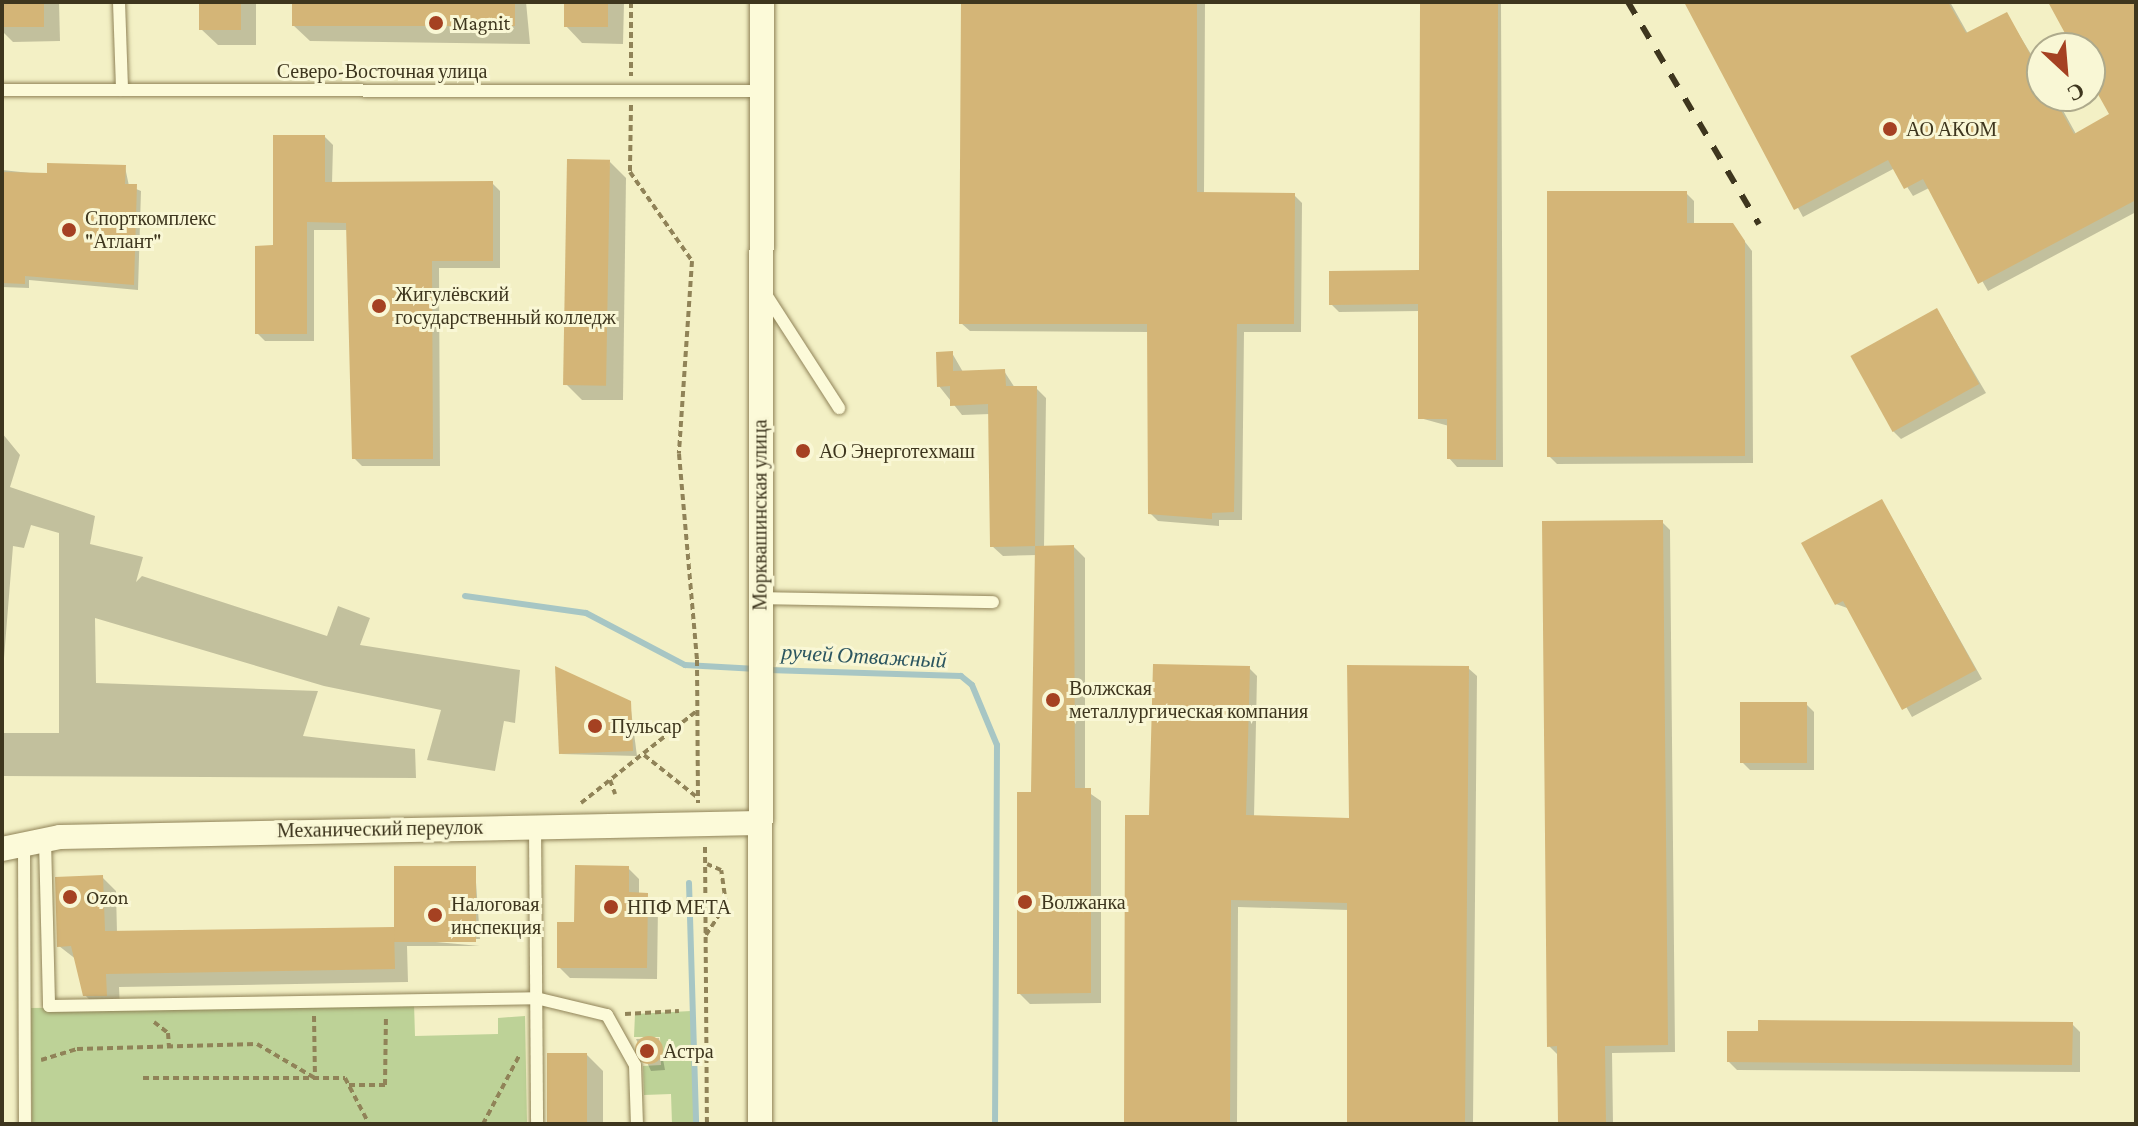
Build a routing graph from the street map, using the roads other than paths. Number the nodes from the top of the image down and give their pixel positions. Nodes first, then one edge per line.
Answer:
1 (119, 2) edge
2 (762, 2) edge
3 (2, 90) edge
4 (122, 90) junction
5 (762, 91) junction
6 (761, 287) junction
7 (839, 408) dead end
8 (760, 598) junction
9 (993, 602) dead end
10 (759, 823) junction
11 (544, 826) junction
12 (17, 845) edge
13 (536, 998) junction
14 (25, 1124) edge
15 (537, 1124) edge
16 (637, 1124) edge
17 (760, 1124) edge

1 - 4 lane
2 - 5 street, Морквашинская улица
3 - 4 lane, Северо-Восточная улица
4 - 5 lane, Северо-Восточная улица
5 - 6 street, Морквашинская улица
6 - 7 lane
6 - 8 street, Морквашинская улица
8 - 9 lane
8 - 10 street, Морквашинская улица
10 - 11 street, Механический переулок
10 - 17 street, Морквашинская улица
11 - 12 street, Механический переулок
11 - 13 lane
12 - 13 lane
12 - 14 lane
13 - 15 lane
13 - 16 lane

